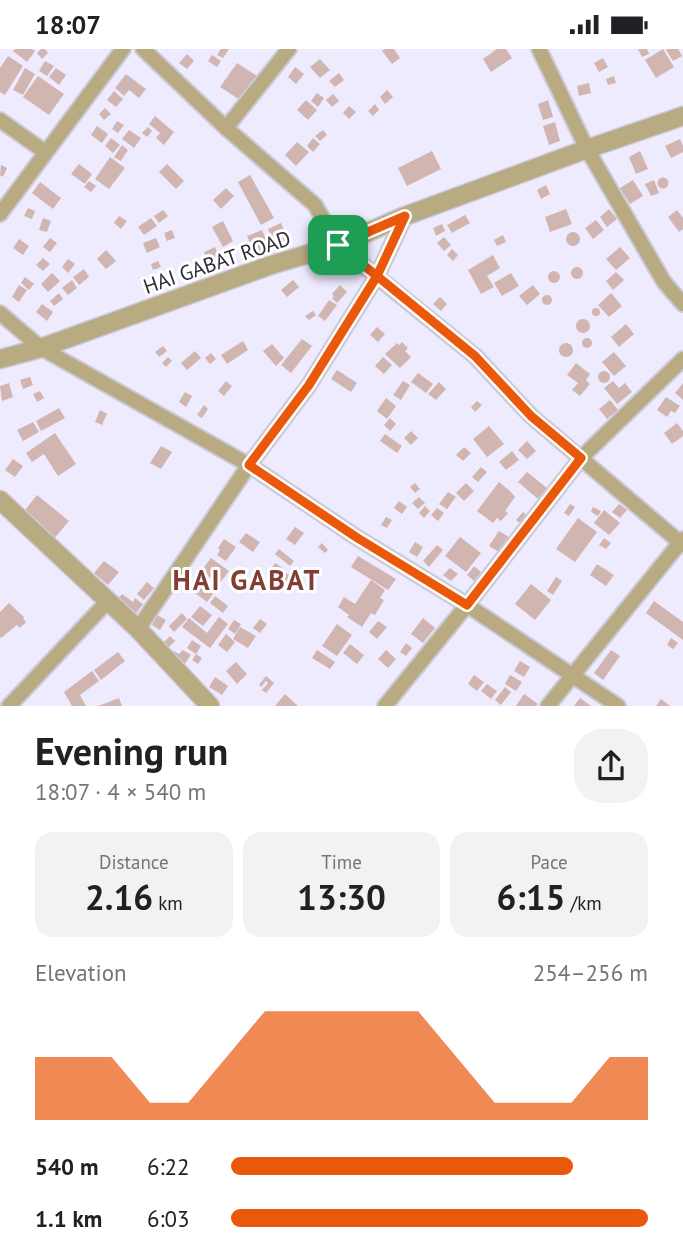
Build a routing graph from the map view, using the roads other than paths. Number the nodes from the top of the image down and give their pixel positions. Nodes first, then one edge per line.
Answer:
1 (123, 49) edge
2 (143, 49) edge
3 (289, 49) edge
4 (539, 49) edge
5 (683, 116) edge
6 (0, 120) edge
7 (226, 128) junction
8 (587, 149) junction
9 (45, 152) junction
10 (0, 214) edge
11 (405, 216) junction
12 (338, 245) junction
13 (377, 276) junction
14 (683, 304) edge
15 (0, 313) edge
16 (41, 348) junction
17 (0, 359) edge
18 (683, 359) edge
19 (581, 458) junction
20 (249, 465) junction
21 (0, 501) edge
22 (682, 542) edge
23 (108, 601) junction
24 (467, 605) junction
25 (138, 629) junction
26 (573, 675) junction
27 (9, 706) edge
28 (210, 706) edge
29 (385, 706) edge
30 (548, 706) edge
31 (618, 706) edge

1 - 9 street
2 - 7 street
3 - 7 street
4 - 8 street
5 - 8 street, HAI GABAT ROAD
6 - 9 street
7 - 12 street
8 - 11 street, HAI GABAT ROAD
8 - 14 street
9 - 10 street
11 - 12 street, HAI GABAT ROAD
11 - 13 street
12 - 13 street
12 - 16 street, HAI GABAT ROAD
13 - 19 street
13 - 20 street
15 - 16 street
16 - 17 street, HAI GABAT ROAD
16 - 20 street
18 - 19 street
19 - 22 street
19 - 24 street
20 - 24 street
20 - 25 street
21 - 23 street
22 - 26 street
23 - 25 street
23 - 27 street
24 - 26 street
24 - 29 street
25 - 28 street
26 - 30 street
26 - 31 street

